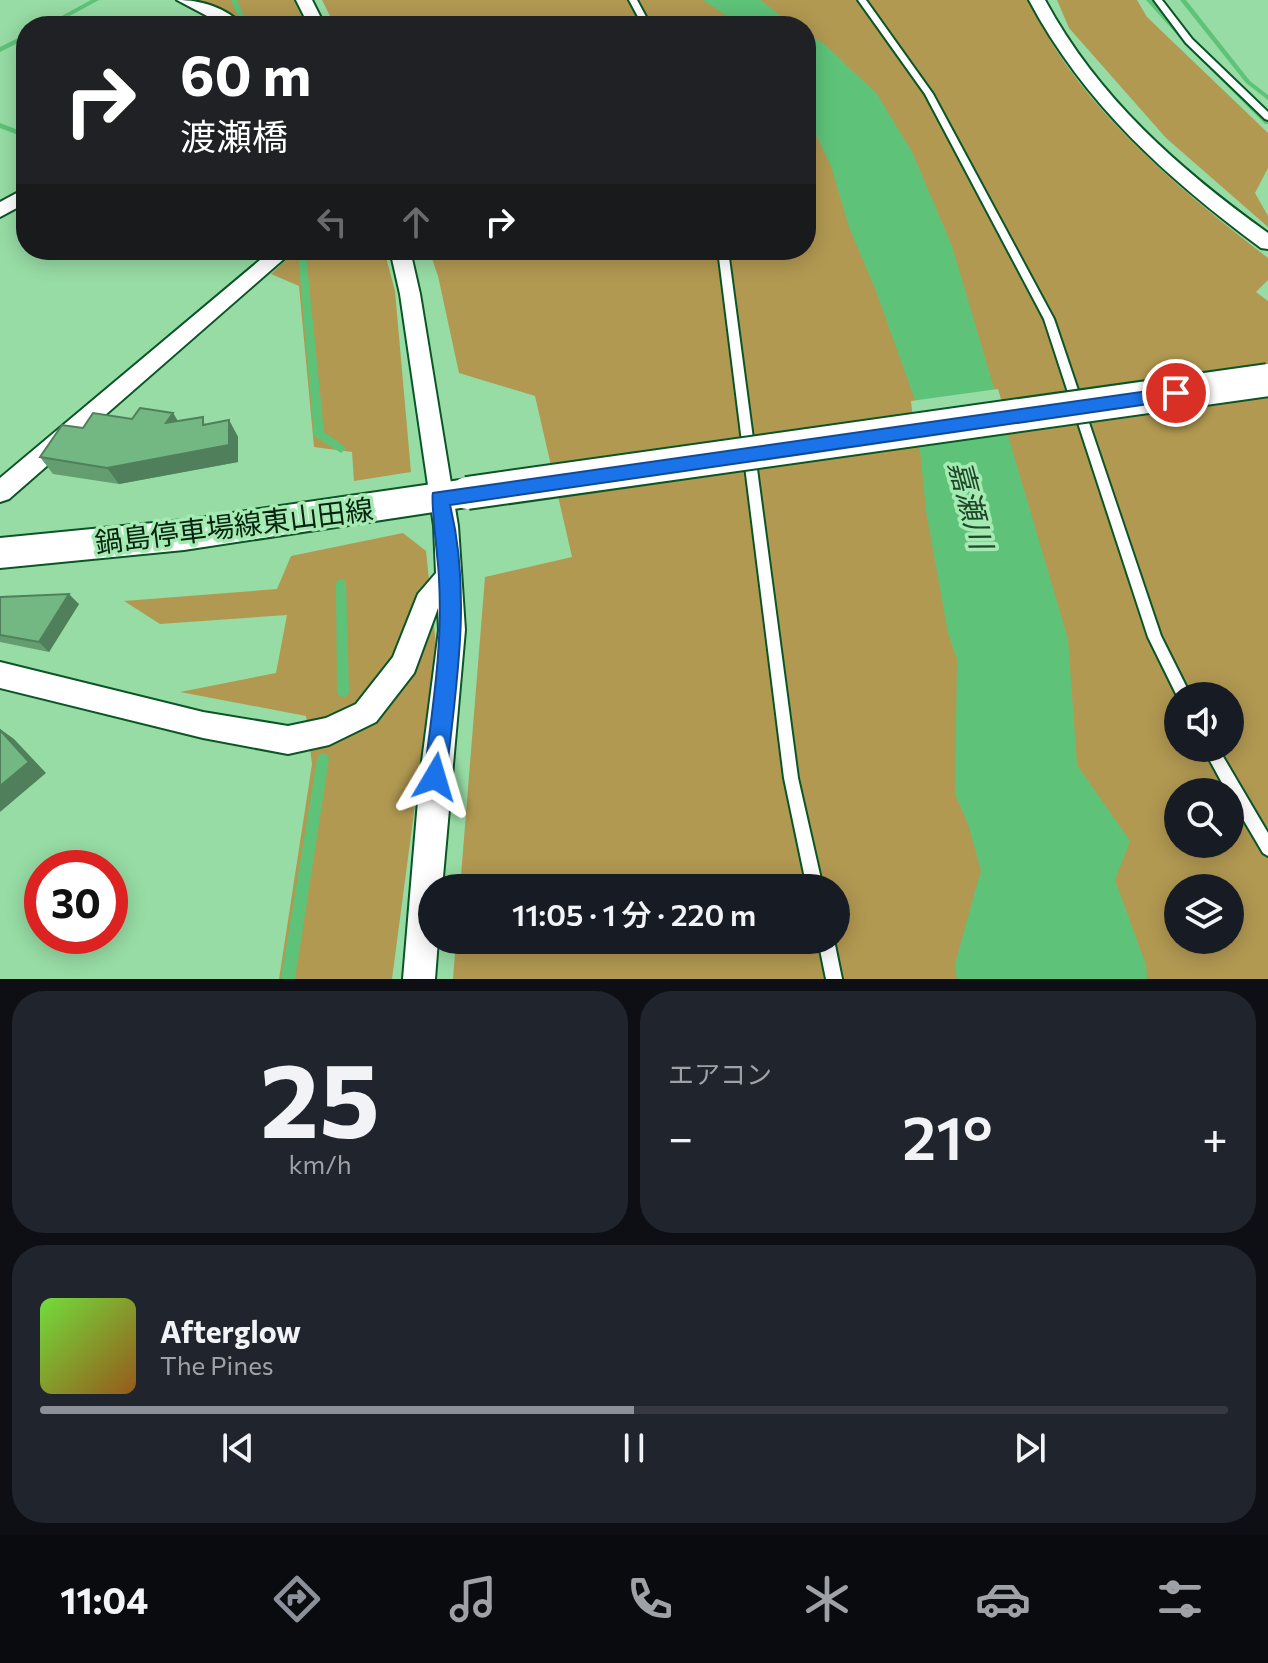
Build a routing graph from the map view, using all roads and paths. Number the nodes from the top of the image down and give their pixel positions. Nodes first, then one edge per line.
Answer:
1 (185, 0) edge
2 (862, 0) edge
3 (1037, 0) edge
4 (1158, 0) edge
5 (221, 16) edge
6 (1268, 117) edge
7 (1268, 243) edge
8 (272, 260) edge
9 (402, 260) edge
10 (724, 260) edge
11 (1268, 380) edge
12 (0, 492) edge
13 (453, 496) junction
14 (0, 553) edge
15 (449, 576) junction
16 (0, 675) edge
17 (1177, 682) edge
18 (1218, 762) edge
19 (1268, 848) edge
20 (812, 874) edge
21 (829, 954) edge
22 (419, 979) edge
23 (834, 979) edge

1 - 5 street
2 - 17 lane
3 - 7 street
4 - 6 lane
8 - 12 street
9 - 13 street
10 - 20 lane
11 - 13 main road, 鍋島停車場線東山田線, bridge
13 - 14 main road, 鍋島停車場線東山田線
13 - 15 street
15 - 16 street
15 - 22 street
18 - 19 lane
21 - 23 lane

